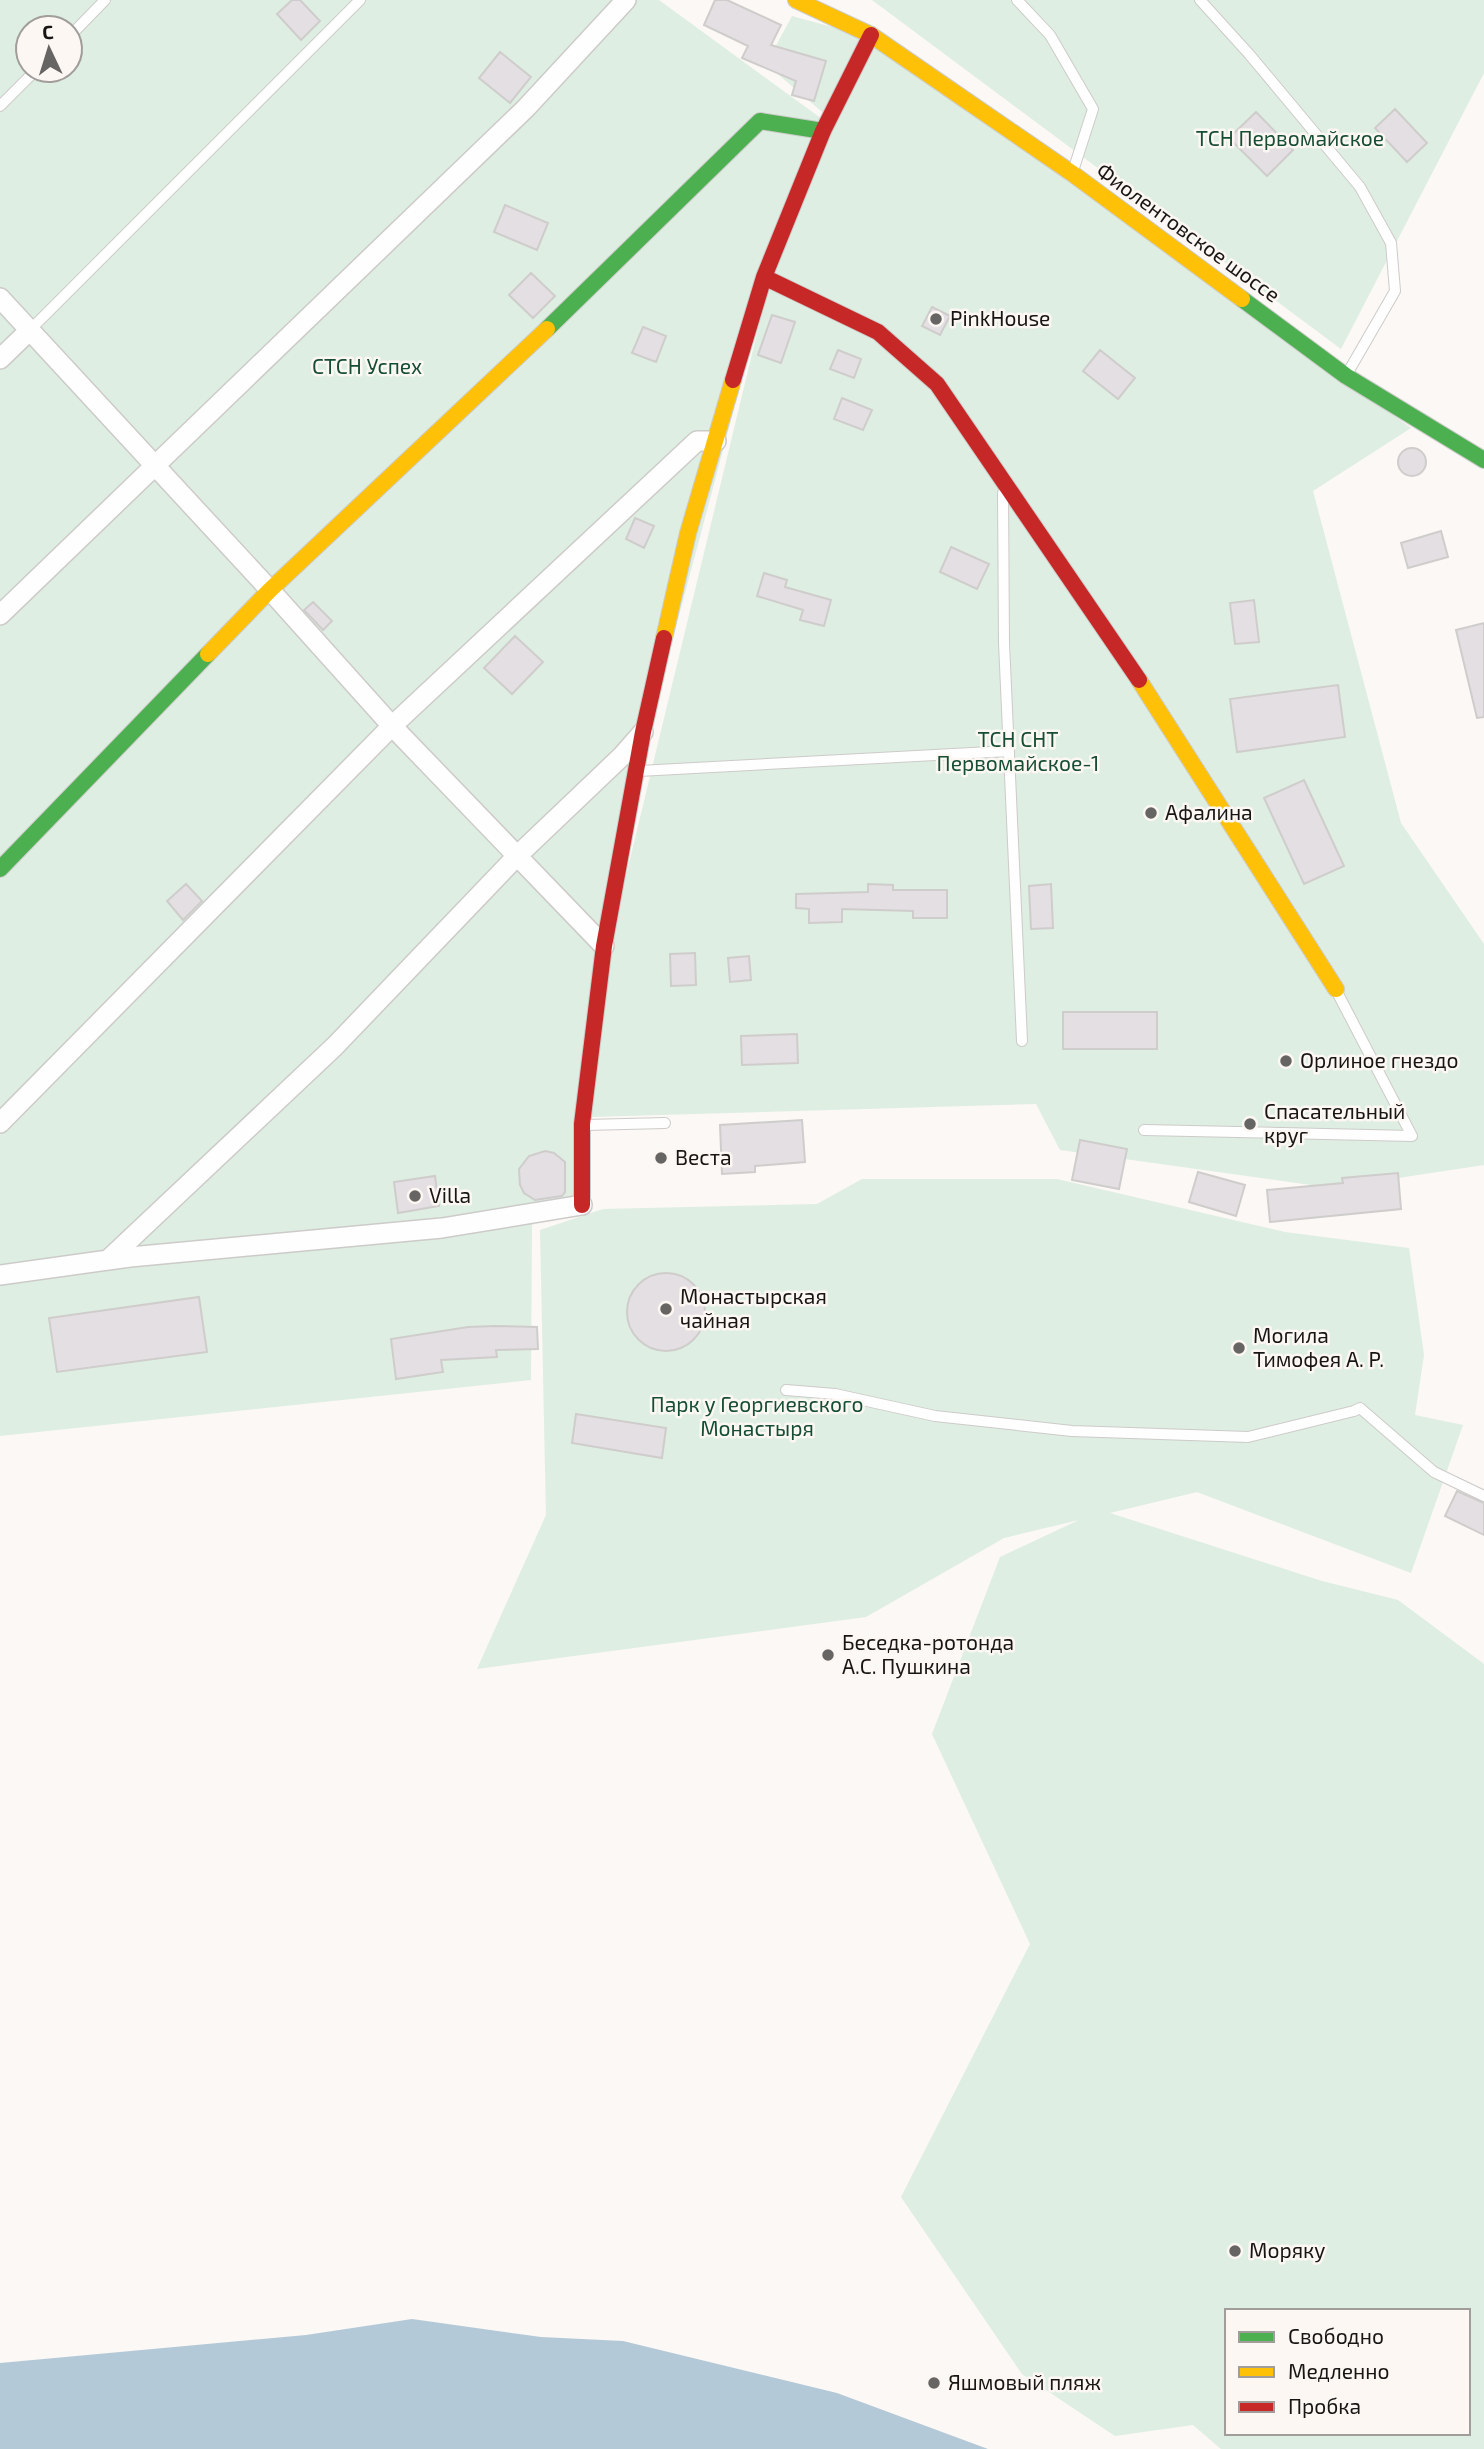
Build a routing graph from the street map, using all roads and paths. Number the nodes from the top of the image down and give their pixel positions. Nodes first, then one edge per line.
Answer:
1 (106, 0) edge
2 (360, 0) edge
3 (626, 0) edge
4 (796, 0) edge
5 (1017, 0) edge
6 (1200, 0) edge
7 (814, 4) edge
8 (84, 22) edge
9 (871, 35) junction
10 (22, 84) edge
11 (0, 106) edge
12 (823, 131) junction
13 (1073, 174) junction
14 (764, 278) junction
15 (0, 298) edge
16 (30, 330) junction
17 (0, 359) edge
18 (1346, 376) junction
19 (716, 441) junction
20 (1484, 460) edge
21 (156, 465) junction
22 (1003, 479) junction
23 (270, 590) junction
24 (0, 615) edge
25 (392, 726) junction
26 (643, 732) junction
27 (1009, 751) junction
28 (635, 771) junction
29 (516, 857) junction
30 (0, 869) edge
31 (604, 946) junction
32 (1336, 989) joint
33 (1022, 1041) dead end
34 (4, 1111) edge
35 (665, 1123) dead end
36 (582, 1124) junction
37 (1144, 1130) dead end
38 (582, 1205) joint
39 (108, 1260) junction
40 (0, 1275) edge
41 (786, 1390) dead end
42 (1484, 1496) edge

1 - 8 lane
2 - 16 lane
3 - 21 street
4 - 7 street, Фиолентовское шоссе
5 - 13 lane
6 - 18 lane
7 - 9 street, Фиолентовское шоссе
9 - 12 street
9 - 13 street, Фиолентовское шоссе
10 - 11 lane
12 - 14 street
12 - 23 street
13 - 18 street, Фиолентовское шоссе
14 - 19 street
14 - 22 street
15 - 16 street
16 - 17 street
16 - 21 street
18 - 20 street, Фиолентовское шоссе
19 - 25 street
19 - 26 street
21 - 23 street
21 - 24 street
22 - 27 lane
22 - 32 street
23 - 25 street
23 - 30 street
25 - 29 street
25 - 34 street
26 - 28 street
26 - 29 street
27 - 28 lane
27 - 33 lane
28 - 31 street
29 - 31 street
29 - 39 street
31 - 36 street
32 - 37 lane
35 - 36 lane
36 - 38 street
38 - 39 street
39 - 40 street
41 - 42 lane

